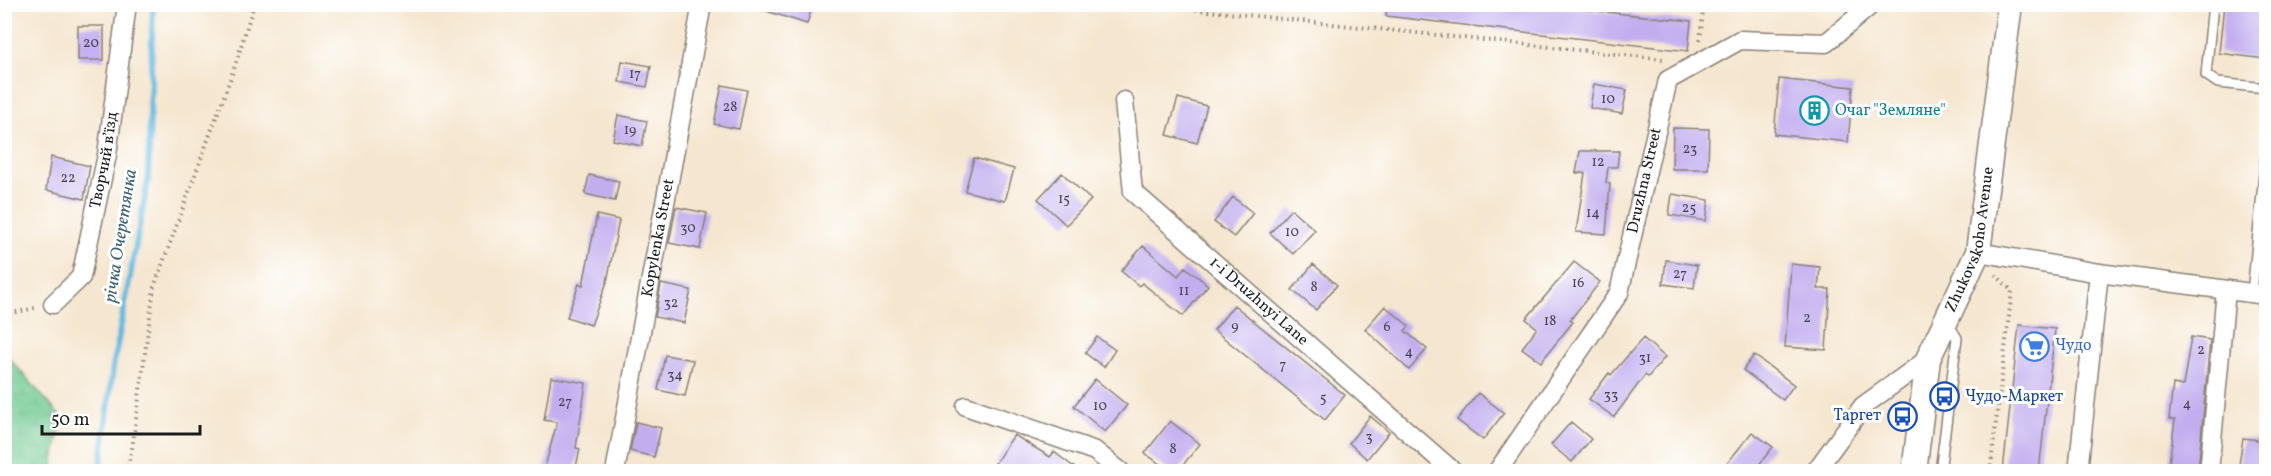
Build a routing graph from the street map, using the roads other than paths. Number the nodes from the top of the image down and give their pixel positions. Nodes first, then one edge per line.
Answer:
1 (127, 4) edge
2 (702, 4) edge
3 (1872, 4) edge
4 (2010, 4) edge
5 (2213, 4) edge
6 (2266, 88) edge
7 (1124, 101) dead end
8 (2266, 154) edge
9 (1985, 254) junction
10 (2098, 273) junction
11 (2226, 290) junction
12 (2259, 294) edge
13 (54, 304) road end
14 (1946, 321) junction
15 (1928, 359) junction
16 (966, 406) dead end
17 (615, 471) edge
18 (1121, 471) edge
19 (1454, 471) edge
20 (1497, 471) edge
21 (1815, 471) edge
22 (1914, 471) edge
23 (1940, 471) edge
24 (2078, 471) edge
25 (2209, 471) edge

1 - 13 street, Творчий в’їзд
2 - 17 street, Kopylenka Street
3 - 20 street, Druzhna Street
4 - 9 street, Zhukovskoho Avenue
5 - 6 lane
7 - 19 street, 1-i Druzhnyi Lane
8 - 12 lane
9 - 10 street
9 - 14 street, Zhukovskoho Avenue
10 - 11 street
10 - 24 street
11 - 12 street
11 - 25 street
14 - 15 street, Zhukovskoho Avenue
14 - 23 lane
15 - 21 street
15 - 22 street, Zhukovskoho Avenue
16 - 18 street

